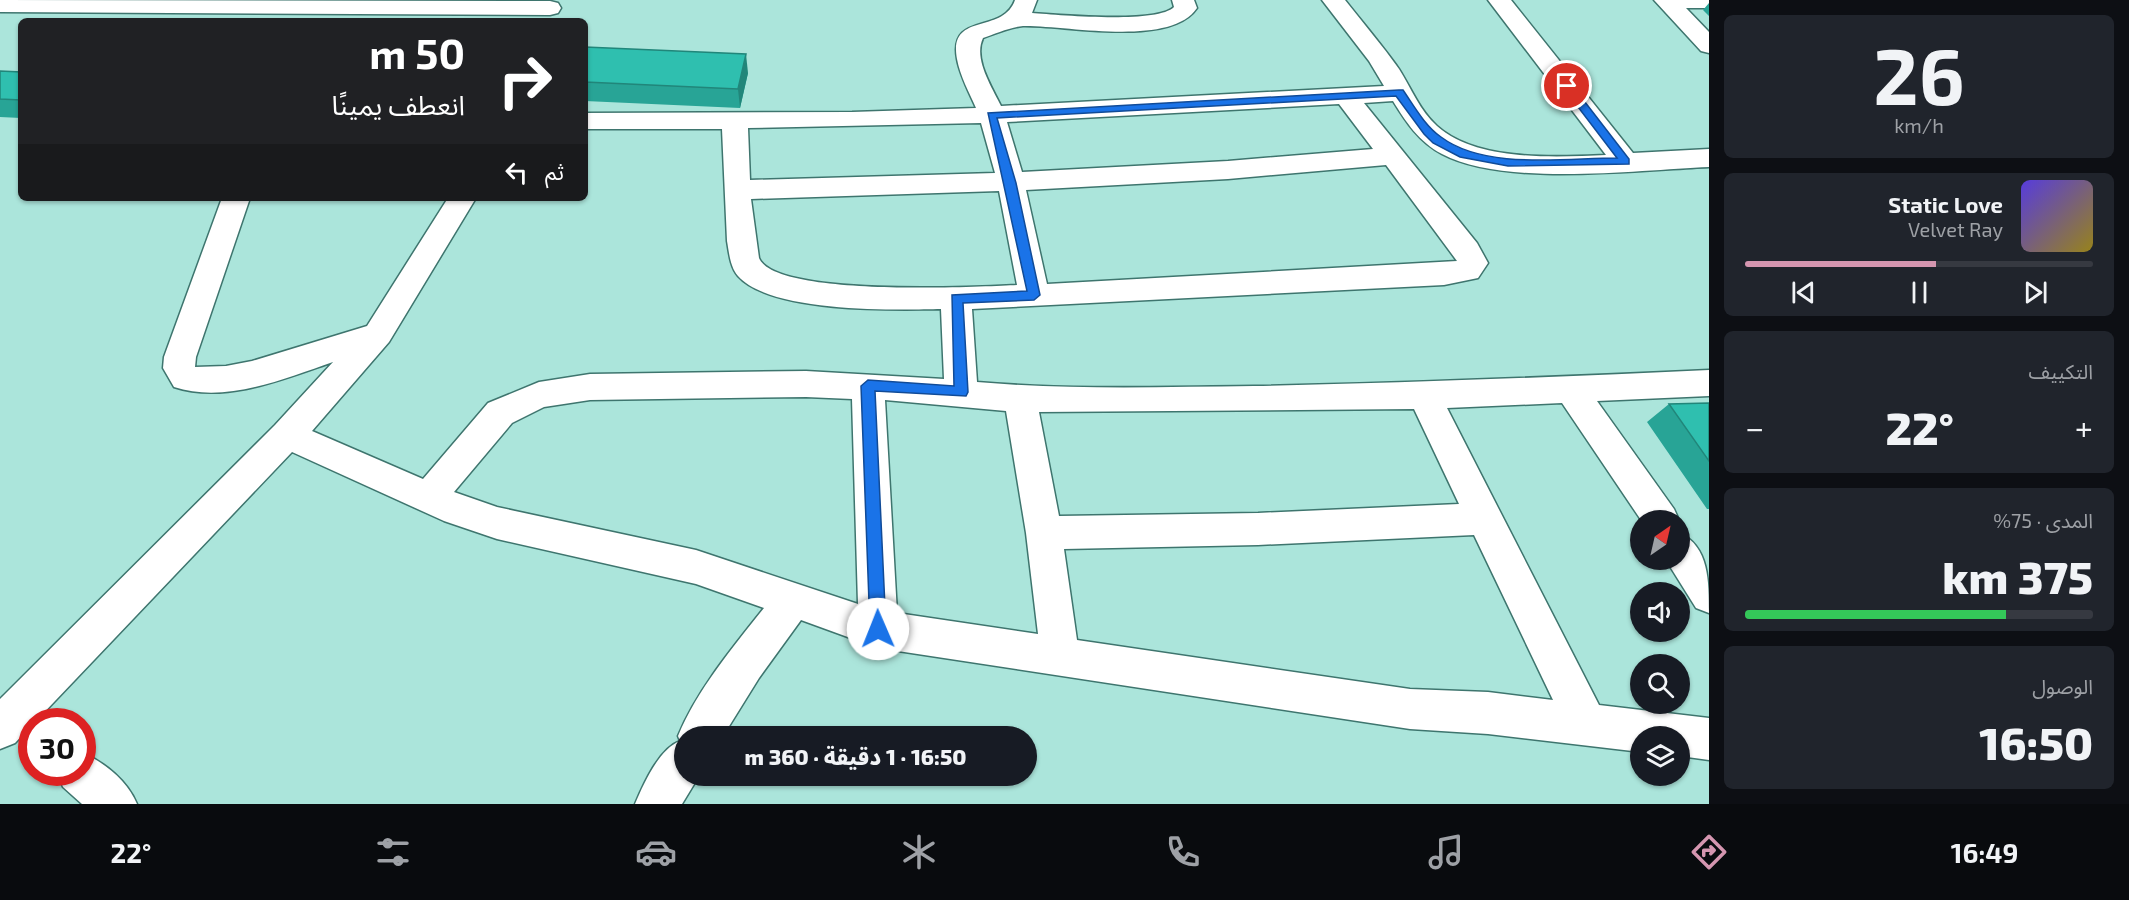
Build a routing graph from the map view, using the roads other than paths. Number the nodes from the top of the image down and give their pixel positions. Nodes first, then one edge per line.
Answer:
1 (1183, 0) edge
2 (1334, 0) edge
3 (1499, 0) edge
4 (1666, 1) edge
5 (1709, 1) edge
6 (0, 5) edge
7 (158, 9) edge
8 (550, 10) edge
9 (1021, 10) edge
10 (1709, 46) edge
11 (1399, 93) junction
12 (1344, 94) junction
13 (991, 115) junction
14 (588, 121) edge
15 (735, 121) junction
16 (1391, 156) junction
17 (1709, 158) edge
18 (1625, 161) junction
19 (1011, 183) junction
20 (737, 190) junction
21 (235, 201) edge
22 (460, 201) edge
23 (1034, 295) junction
24 (956, 298) junction
25 (378, 334) junction
26 (1709, 383) edge
27 (868, 386) junction
28 (1570, 388) junction
29 (961, 392) junction
30 (1424, 396) junction
31 (1020, 399) junction
32 (287, 435) junction
33 (429, 497) junction
34 (1654, 510) edge
35 (1485, 519) junction
36 (1044, 533) junction
37 (1690, 566) edge
38 (1709, 595) edge
39 (792, 601) junction
40 (878, 629) junction
41 (1060, 656) junction
42 (11, 722) edge
43 (1586, 723) junction
44 (705, 726) edge
45 (1709, 739) edge
46 (674, 776) edge
47 (94, 786) edge
48 (115, 804) edge
49 (657, 804) edge

1 - 9 street
2 - 11 street
3 - 18 street
4 - 5 street
4 - 10 street
6 - 7 street
7 - 8 street
9 - 13 street
11 - 12 street
11 - 18 street
12 - 13 street
12 - 16 street
13 - 15 street
13 - 19 street
14 - 15 street
15 - 20 street
16 - 19 street
16 - 23 street
17 - 18 street
19 - 20 street
19 - 23 street
20 - 24 street
21 - 25 street
22 - 25 street
23 - 24 street
24 - 29 street
25 - 32 street
26 - 28 street
27 - 29 street
27 - 33 street
27 - 40 street
28 - 30 street
28 - 34 street
29 - 31 street
30 - 31 street
30 - 35 street
31 - 36 street
32 - 33 street
32 - 42 street
33 - 39 street
35 - 36 street
35 - 43 street
36 - 41 street
37 - 38 street
39 - 40 street
39 - 44 street
40 - 41 street
41 - 43 street
43 - 45 street
46 - 49 street
47 - 48 street

